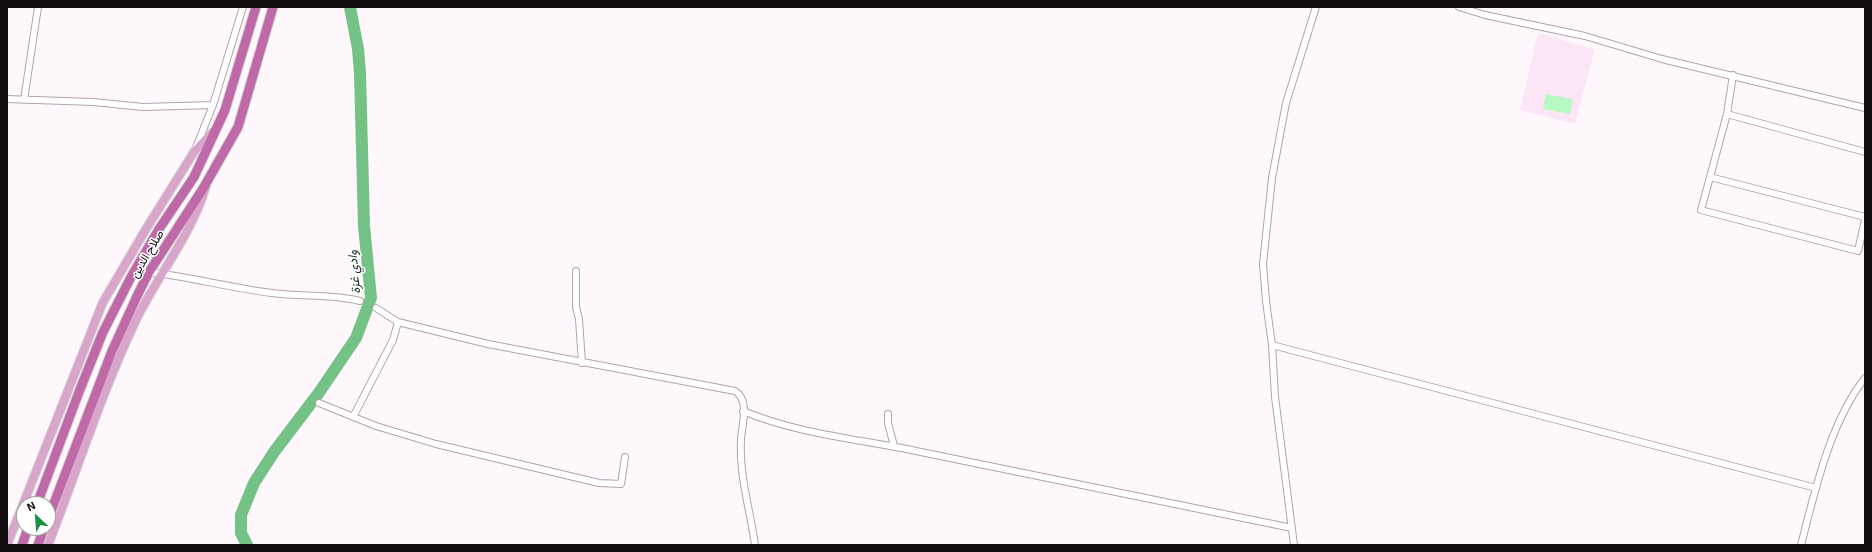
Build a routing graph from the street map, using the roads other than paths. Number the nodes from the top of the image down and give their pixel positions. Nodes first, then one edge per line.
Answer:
1 (38, 7) edge
2 (243, 7) edge
3 (256, 7) edge
4 (273, 7) edge
5 (1316, 7) edge
6 (1459, 7) edge
7 (1732, 75) junction
8 (7, 99) edge
9 (24, 100) junction
10 (213, 105) junction
11 (1865, 108) edge
12 (1727, 114) junction
13 (216, 129) junction
14 (194, 152) junction
15 (1865, 152) edge
16 (1710, 177) junction
17 (208, 180) junction
18 (1865, 219) edge
19 (576, 271) dead end
20 (149, 272) junction
21 (161, 274) junction
22 (360, 301) dead end
23 (376, 308) dead end
24 (398, 322) junction
25 (1272, 344) junction
26 (582, 364) junction
27 (1865, 378) edge
28 (319, 403) dead end
29 (743, 411) junction
30 (888, 414) dead end
31 (353, 417) junction
32 (894, 446) junction
33 (625, 457) dead end
34 (1816, 488) junction
35 (40, 496) edge
36 (56, 498) edge
37 (1292, 528) junction
38 (7, 545) edge
39 (48, 545) edge
40 (755, 545) edge
41 (1294, 545) edge
42 (1801, 545) edge

1 - 9 street
2 - 10 street
3 - 13 highway, صلاح الدين
4 - 17 highway, صلاح الدين
5 - 25 street
6 - 7 street
7 - 11 street
7 - 12 street
8 - 9 street
9 - 10 street
10 - 14 street
12 - 15 street
12 - 16 street
13 - 14 main road
13 - 35 highway, صلاح الدين
14 - 38 main road
16 - 18 street
16 - 18 street
17 - 20 highway, صلاح الدين
17 - 21 main road
19 - 26 street
20 - 21 street
20 - 36 highway, صلاح الدين
21 - 22 street
21 - 39 main road
23 - 24 street
24 - 26 street
24 - 31 street
25 - 34 street
25 - 37 street
26 - 29 street
27 - 34 street
28 - 31 street
29 - 32 street
29 - 40 street
30 - 32 street
31 - 33 street
32 - 37 street
34 - 42 street
37 - 41 street

